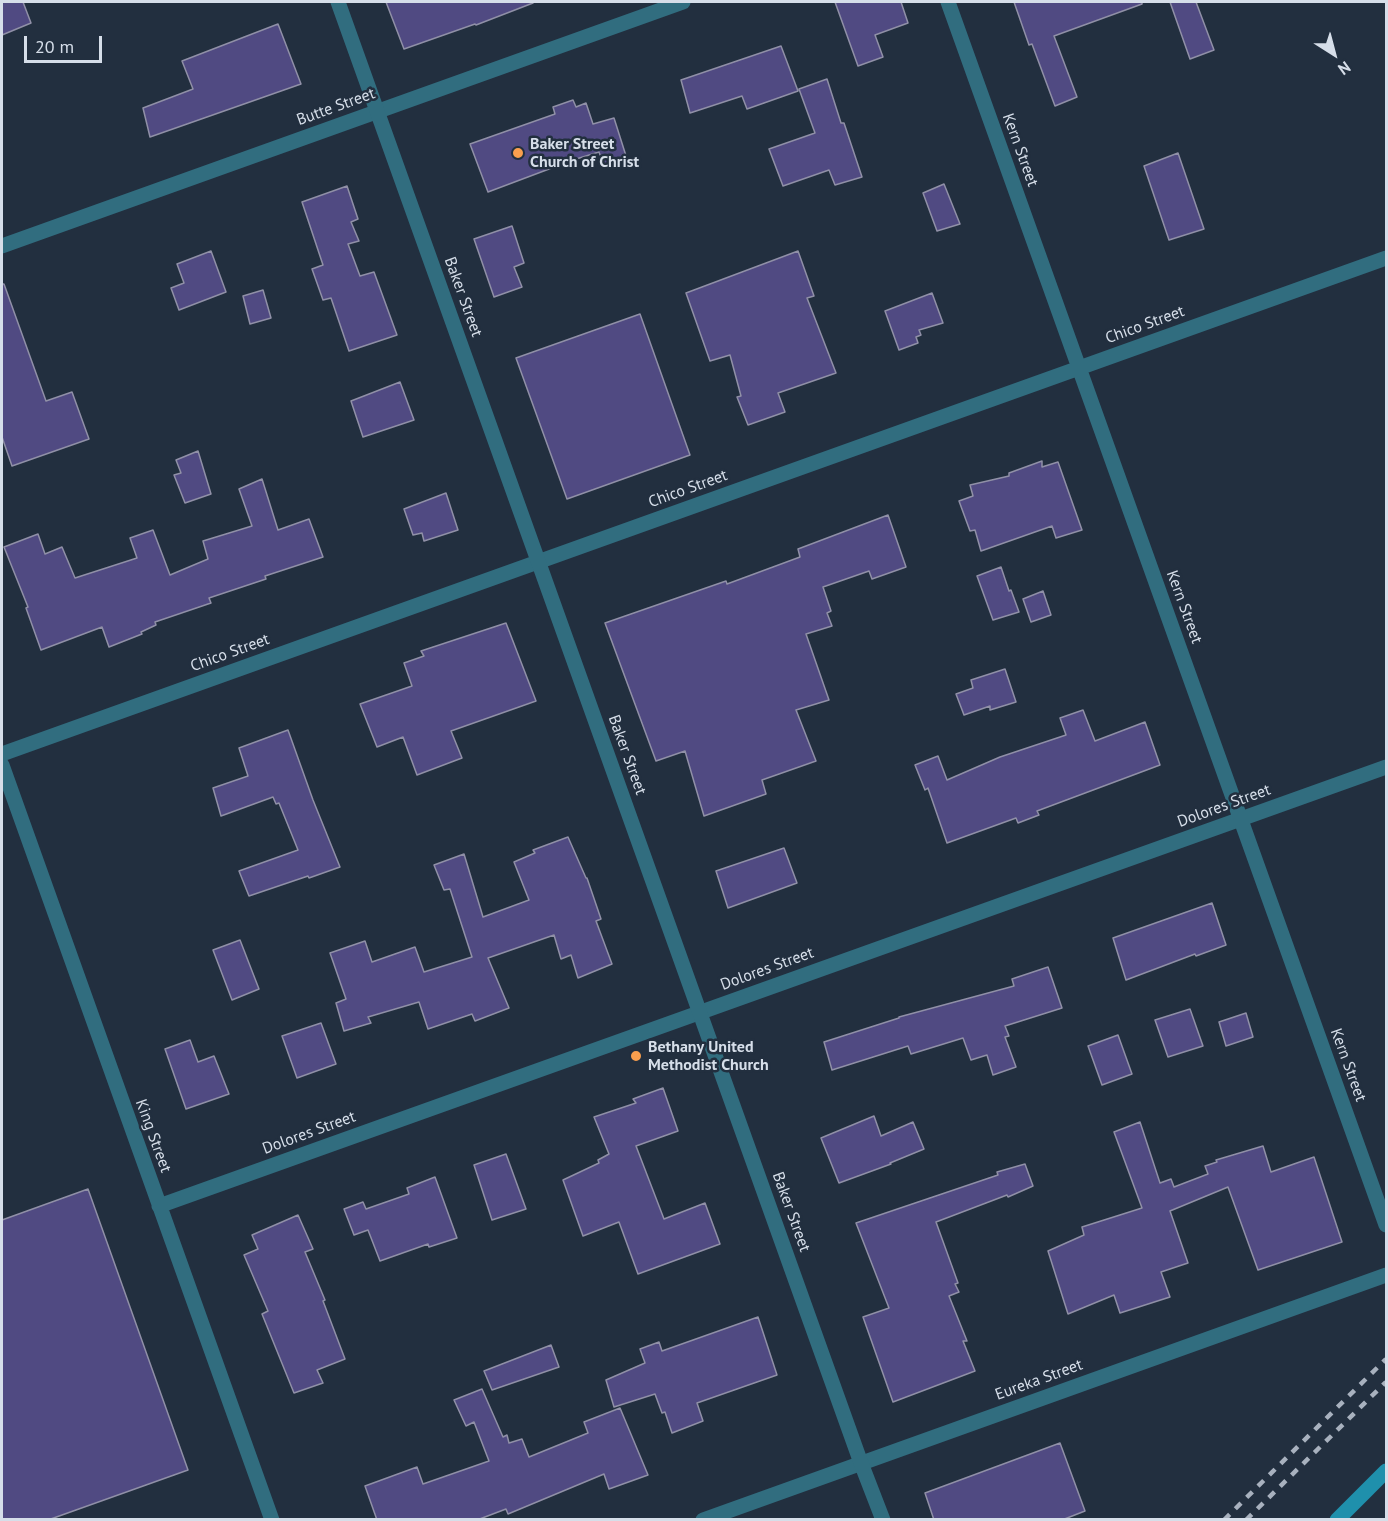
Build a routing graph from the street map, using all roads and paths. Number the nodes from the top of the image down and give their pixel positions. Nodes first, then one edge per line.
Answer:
1 (338, 2) edge
2 (683, 2) edge
3 (948, 2) edge
4 (377, 111) junction
5 (2, 246) edge
6 (1386, 258) edge
7 (1080, 368) junction
8 (539, 562) junction
9 (2, 754) edge
10 (2, 765) edge
11 (1386, 767) edge
12 (1241, 819) junction
13 (700, 1012) junction
14 (159, 1206) junction
15 (1386, 1225) edge
16 (1386, 1275) edge
17 (861, 1463) junction
18 (1386, 1471) edge
19 (272, 1520) edge
20 (703, 1520) edge
21 (883, 1520) edge
22 (1337, 1520) edge

1 - 4 street, Baker Street
2 - 4 street, Butte Street
3 - 7 street, Kern Street
4 - 5 street, Butte Street
4 - 8 street, Baker Street
6 - 7 street, Chico Street
7 - 8 street, Chico Street
7 - 12 street, Kern Street
8 - 9 street, Chico Street
8 - 13 street, Baker Street
10 - 14 street, King Street
11 - 12 street, Dolores Street
12 - 13 street, Dolores Street
12 - 15 street, Kern Street
13 - 14 street, Dolores Street
13 - 17 street, Baker Street
14 - 19 street, King Street
16 - 17 street, Eureka Street
17 - 20 street, Eureka Street
17 - 21 street, Baker Street
18 - 22 main road

